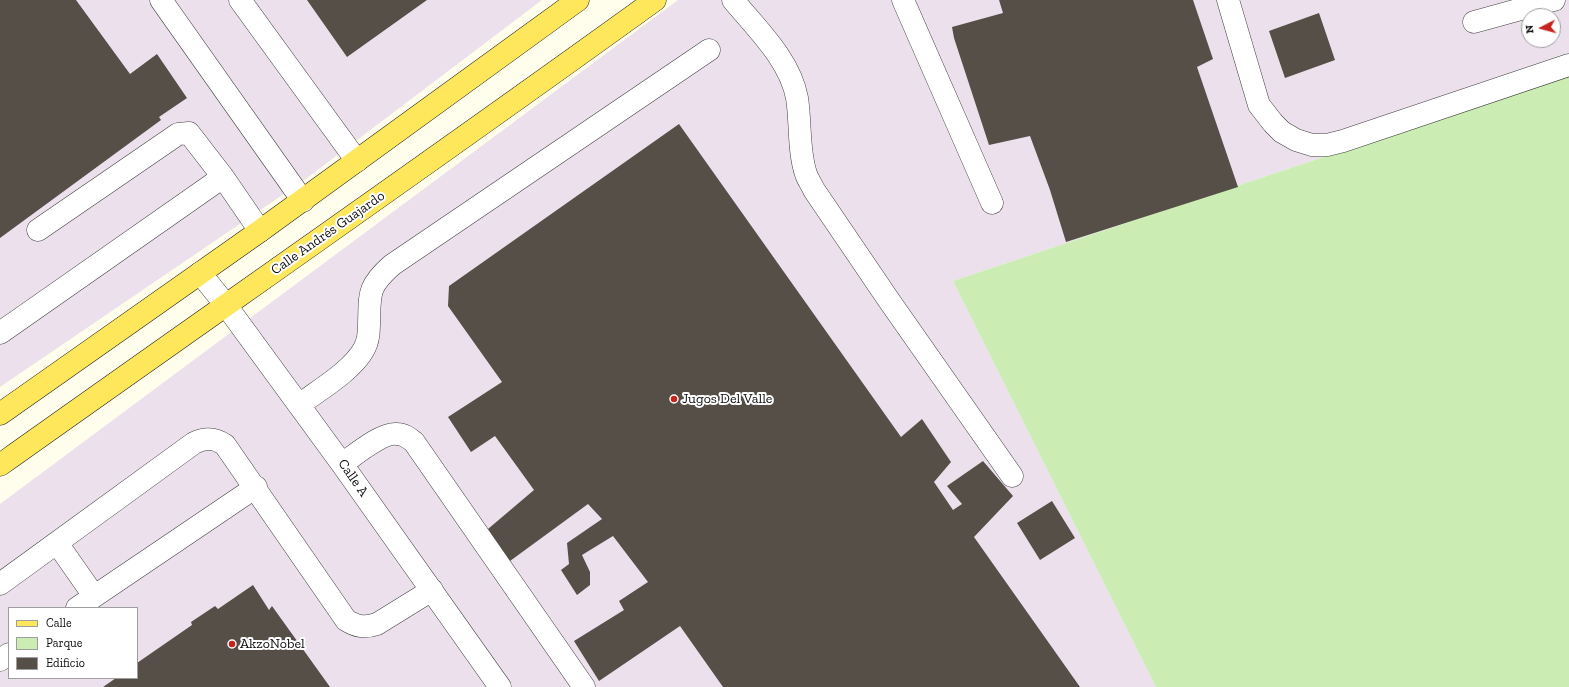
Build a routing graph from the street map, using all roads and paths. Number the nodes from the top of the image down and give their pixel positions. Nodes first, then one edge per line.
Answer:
1 (161, 0) edge
2 (240, 0) edge
3 (578, 0) edge
4 (655, 0) edge
5 (733, 0) edge
6 (903, 0) edge
7 (1228, 0) edge
8 (1554, 0) edge
9 (1474, 22) dead end
10 (709, 50) dead end
11 (1569, 65) edge
12 (357, 161) junction
13 (223, 177) junction
14 (303, 200) junction
15 (992, 203) dead end
16 (38, 230) dead end
17 (260, 231) junction
18 (200, 273) junction
19 (225, 304) junction
20 (0, 333) edge
21 (299, 405) junction
22 (0, 414) edge
23 (342, 464) junction
24 (0, 465) edge
25 (1012, 476) dead end
26 (256, 487) junction
27 (57, 543) junction
28 (0, 584) edge
29 (432, 590) junction
30 (85, 602) edge
31 (500, 687) edge
32 (584, 687) edge

1 - 14 street
2 - 12 street
3 - 12 main road
4 - 19 main road, Calle Andrés Guajardo
5 - 25 street
6 - 15 street
7 - 11 street
8 - 9 street
10 - 21 street
12 - 14 main road
13 - 16 street
13 - 17 street
13 - 20 street
14 - 17 main road
17 - 18 main road
18 - 19 street, Calle A
18 - 22 main road
19 - 21 street, Calle A
19 - 24 main road, Calle Andrés Guajardo
21 - 23 street, Calle A
23 - 29 street, Calle A
23 - 32 street
26 - 27 street
26 - 29 street
26 - 30 street
27 - 28 street
27 - 30 street
29 - 31 street, Calle A

